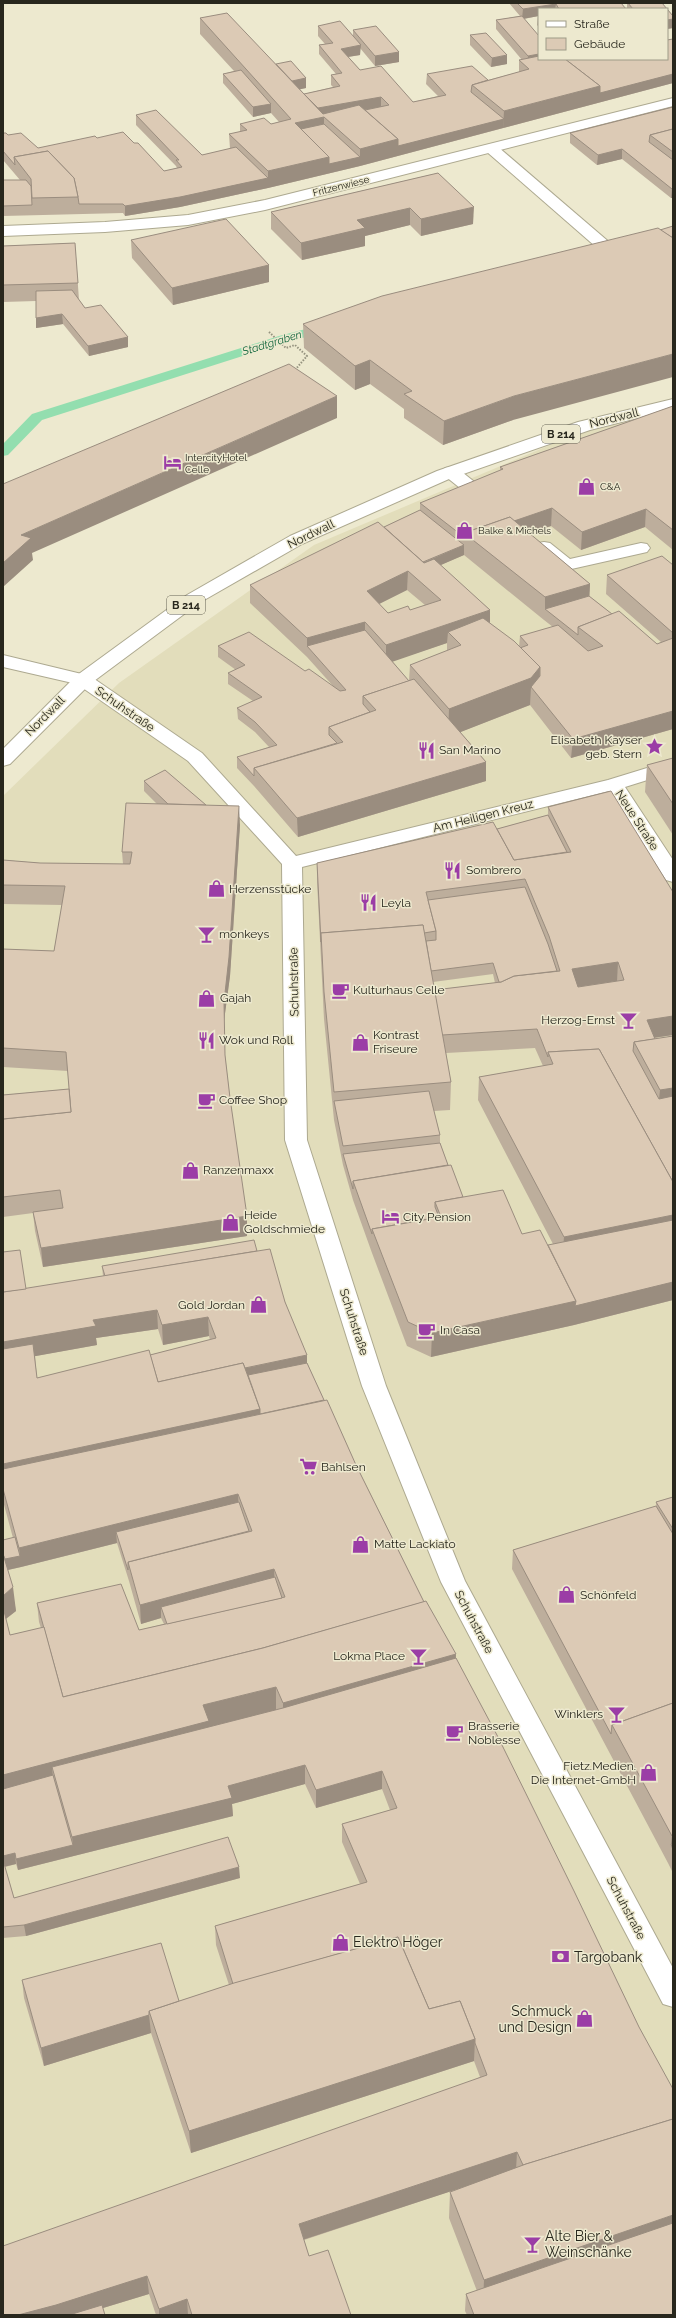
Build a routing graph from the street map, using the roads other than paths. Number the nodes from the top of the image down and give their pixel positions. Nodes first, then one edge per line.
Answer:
1 (673, 102) edge
2 (492, 149) junction
3 (3, 231) edge
4 (617, 257) edge
5 (673, 404) edge
6 (452, 472) junction
7 (481, 496) edge
8 (533, 538) edge
9 (641, 548) dead end
10 (3, 661) edge
11 (83, 680) junction
12 (3, 760) edge
13 (673, 766) edge
14 (614, 784) junction
15 (292, 863) junction
16 (673, 876) edge
17 (673, 1995) edge

1 - 2 street, Fritzenwiese
2 - 3 street, Fritzenwiese
2 - 4 street
5 - 6 street, Nordwall / B 214
6 - 7 street
6 - 11 street, Nordwall / B 214
8 - 9 street
10 - 11 street
11 - 12 street, Nordwall / B 214
11 - 15 street, Schuhstraße
13 - 14 street, Am Heiligen Kreuz
14 - 15 street, Am Heiligen Kreuz
14 - 16 street, Neue Straße
15 - 17 street, Schuhstraße

